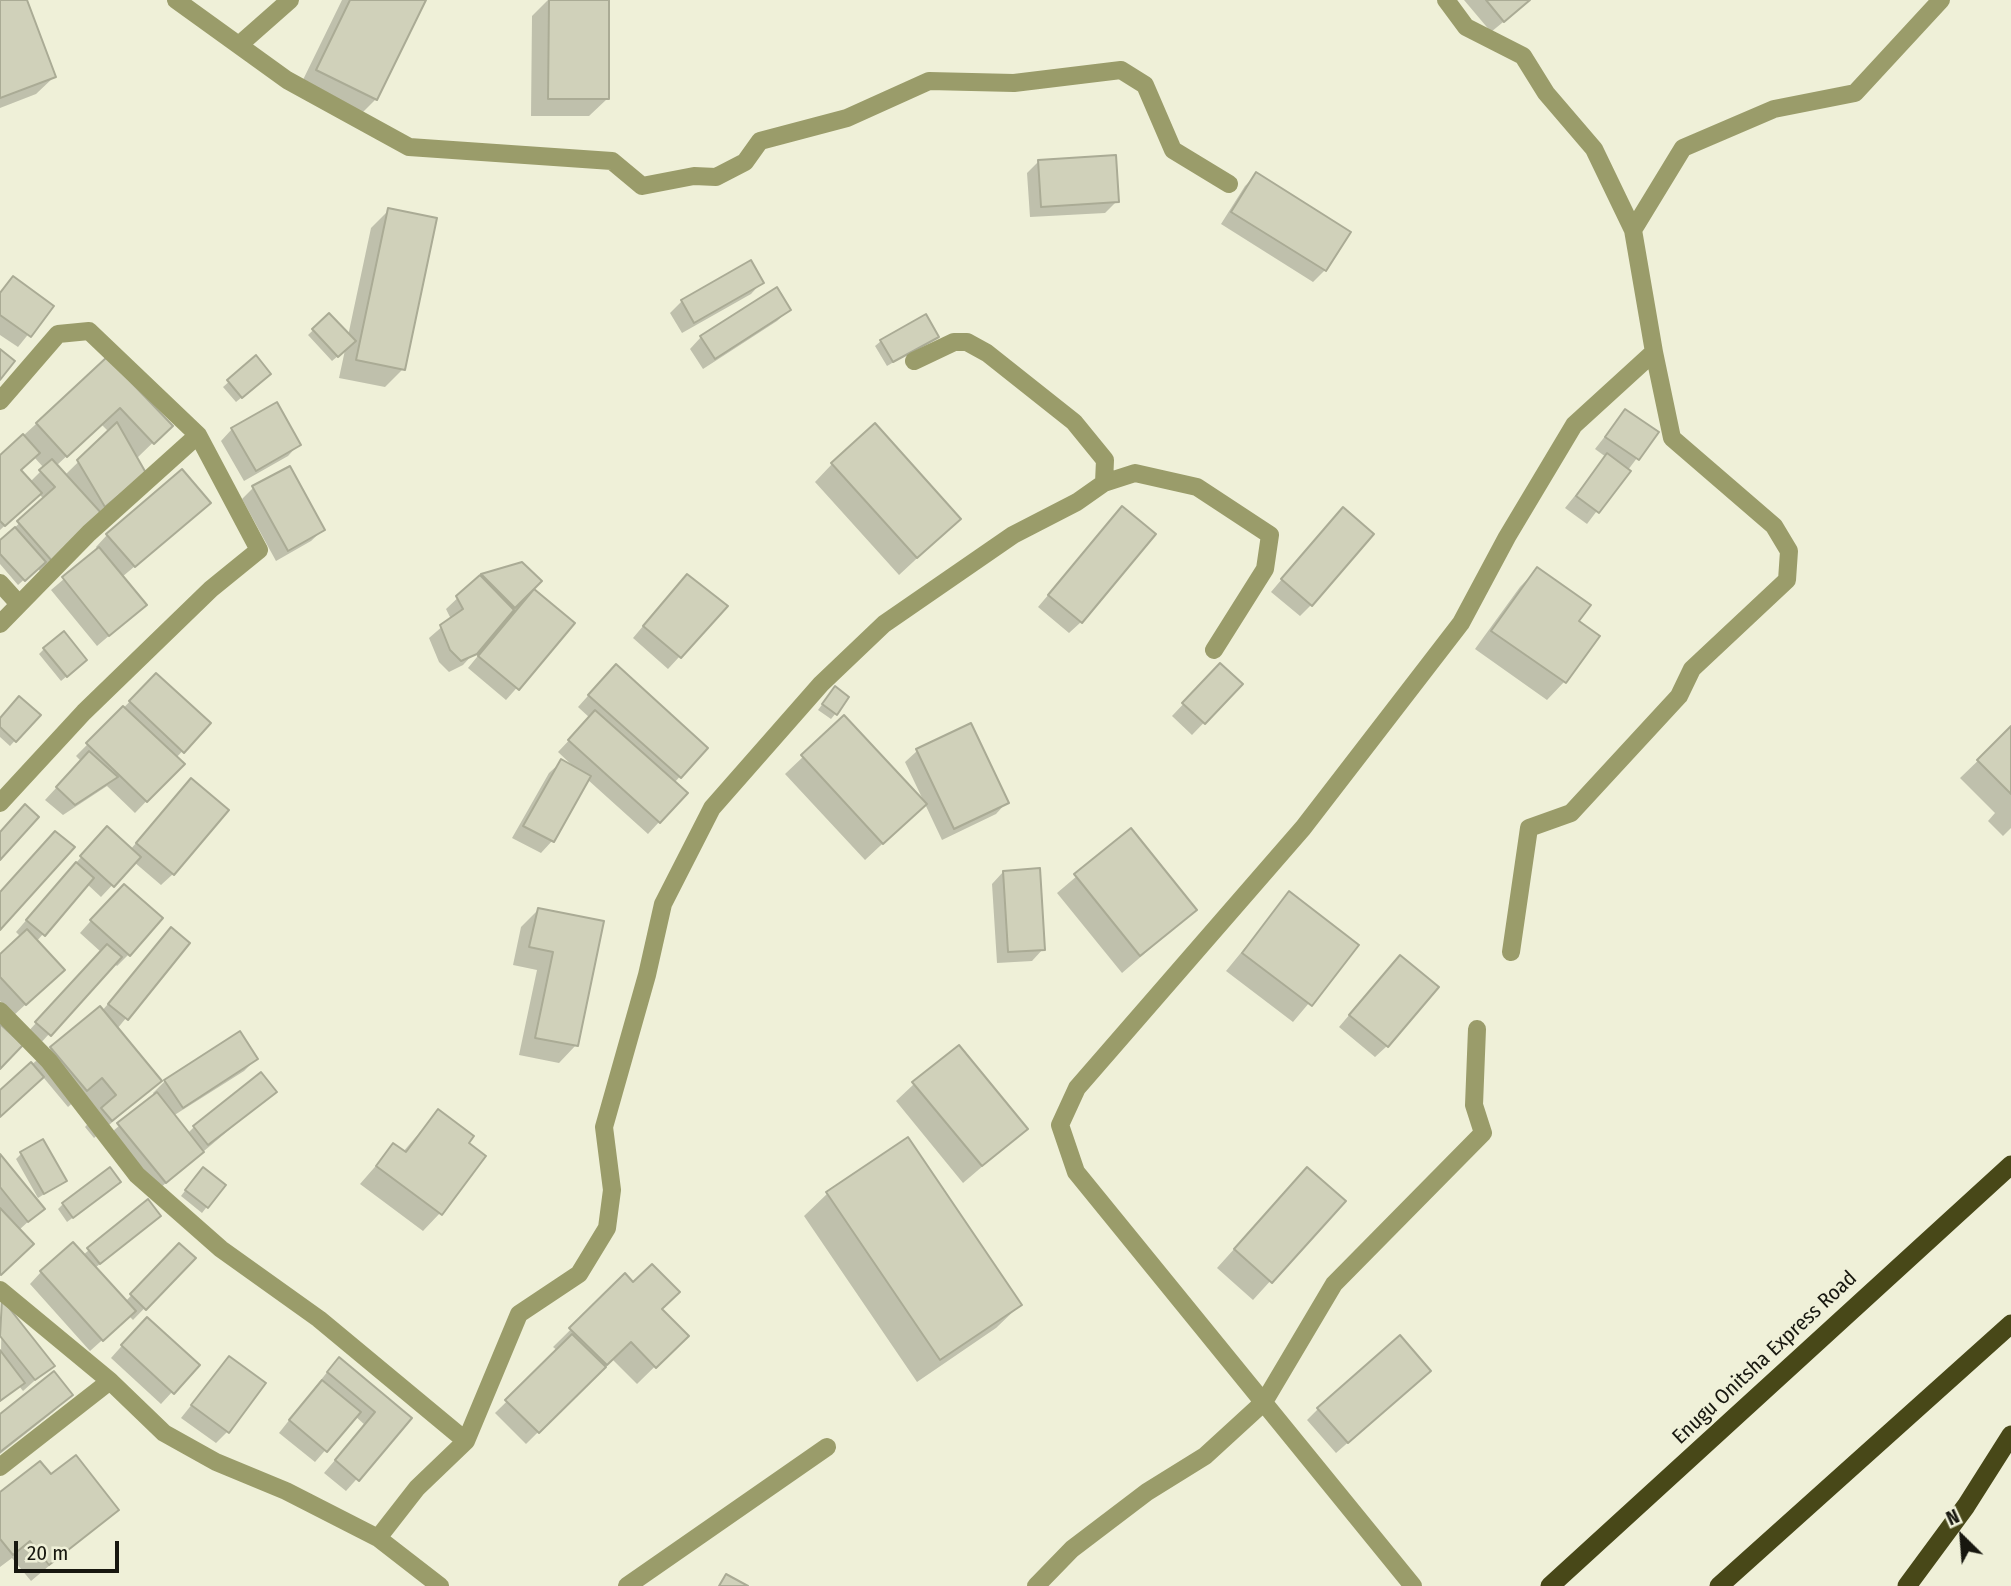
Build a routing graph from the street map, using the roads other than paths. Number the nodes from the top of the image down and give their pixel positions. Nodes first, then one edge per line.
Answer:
1 (176, 0) edge
2 (290, 0) edge
3 (1446, 0) edge
4 (1941, 0) edge
5 (239, 45) junction
6 (1229, 184) dead end
7 (1633, 230) junction
8 (1654, 352) junction
9 (914, 361) dead end
10 (0, 401) edge
11 (198, 435) junction
12 (1104, 483) junction
13 (0, 583) edge
14 (19, 604) junction
15 (0, 624) edge
16 (1214, 650) dead end
17 (1, 801) edge
18 (1511, 952) dead end
19 (0, 1011) edge
20 (1478, 1029) dead end
21 (2011, 1165) edge
22 (0, 1290) edge
23 (2011, 1324) edge
24 (110, 1381) junction
25 (1264, 1402) junction
26 (2011, 1435) edge
27 (466, 1441) junction
28 (827, 1447) dead end
29 (0, 1466) edge
30 (378, 1538) junction
31 (440, 1586) edge
32 (627, 1586) edge
33 (1036, 1586) edge
34 (1413, 1586) edge
35 (1550, 1586) edge
36 (1719, 1586) edge
37 (1907, 1586) edge

1 - 5 street
2 - 5 street
3 - 7 street
4 - 7 street
5 - 6 street
7 - 8 street
8 - 18 street
8 - 25 street
9 - 12 street
10 - 11 street
11 - 14 street
11 - 17 street
12 - 16 street
12 - 27 street
13 - 14 street
14 - 15 street
19 - 27 street
20 - 25 street
21 - 35 highway, Enugu Onitsha Express Road
22 - 24 street
23 - 36 highway
24 - 29 street
24 - 30 street
25 - 33 street
25 - 34 street
26 - 37 highway
27 - 30 street
28 - 32 street
30 - 31 street

